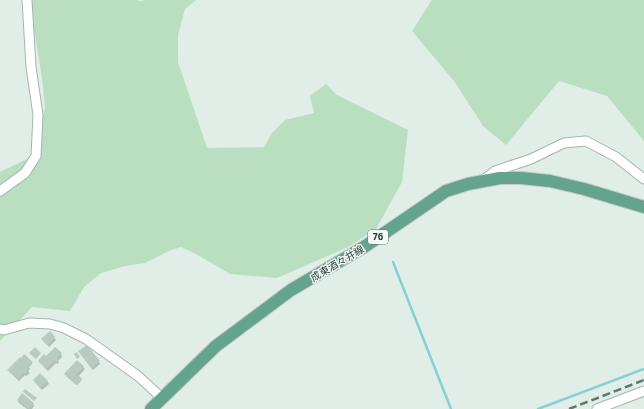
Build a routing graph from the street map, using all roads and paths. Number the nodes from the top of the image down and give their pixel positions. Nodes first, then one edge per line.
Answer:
1 (27, 0) edge
2 (644, 179) edge
3 (482, 181) junction
4 (0, 191) edge
5 (644, 207) edge
6 (0, 330) edge
7 (644, 391) edge
8 (162, 398) junction
9 (151, 409) edge
10 (597, 409) edge

1 - 4 street
2 - 3 street
3 - 5 main road, 成東酒々井線 / 76
3 - 8 main road, 成東酒々井線 / 76
6 - 8 street
7 - 10 street
8 - 9 main road, 成東酒々井線 / 76

